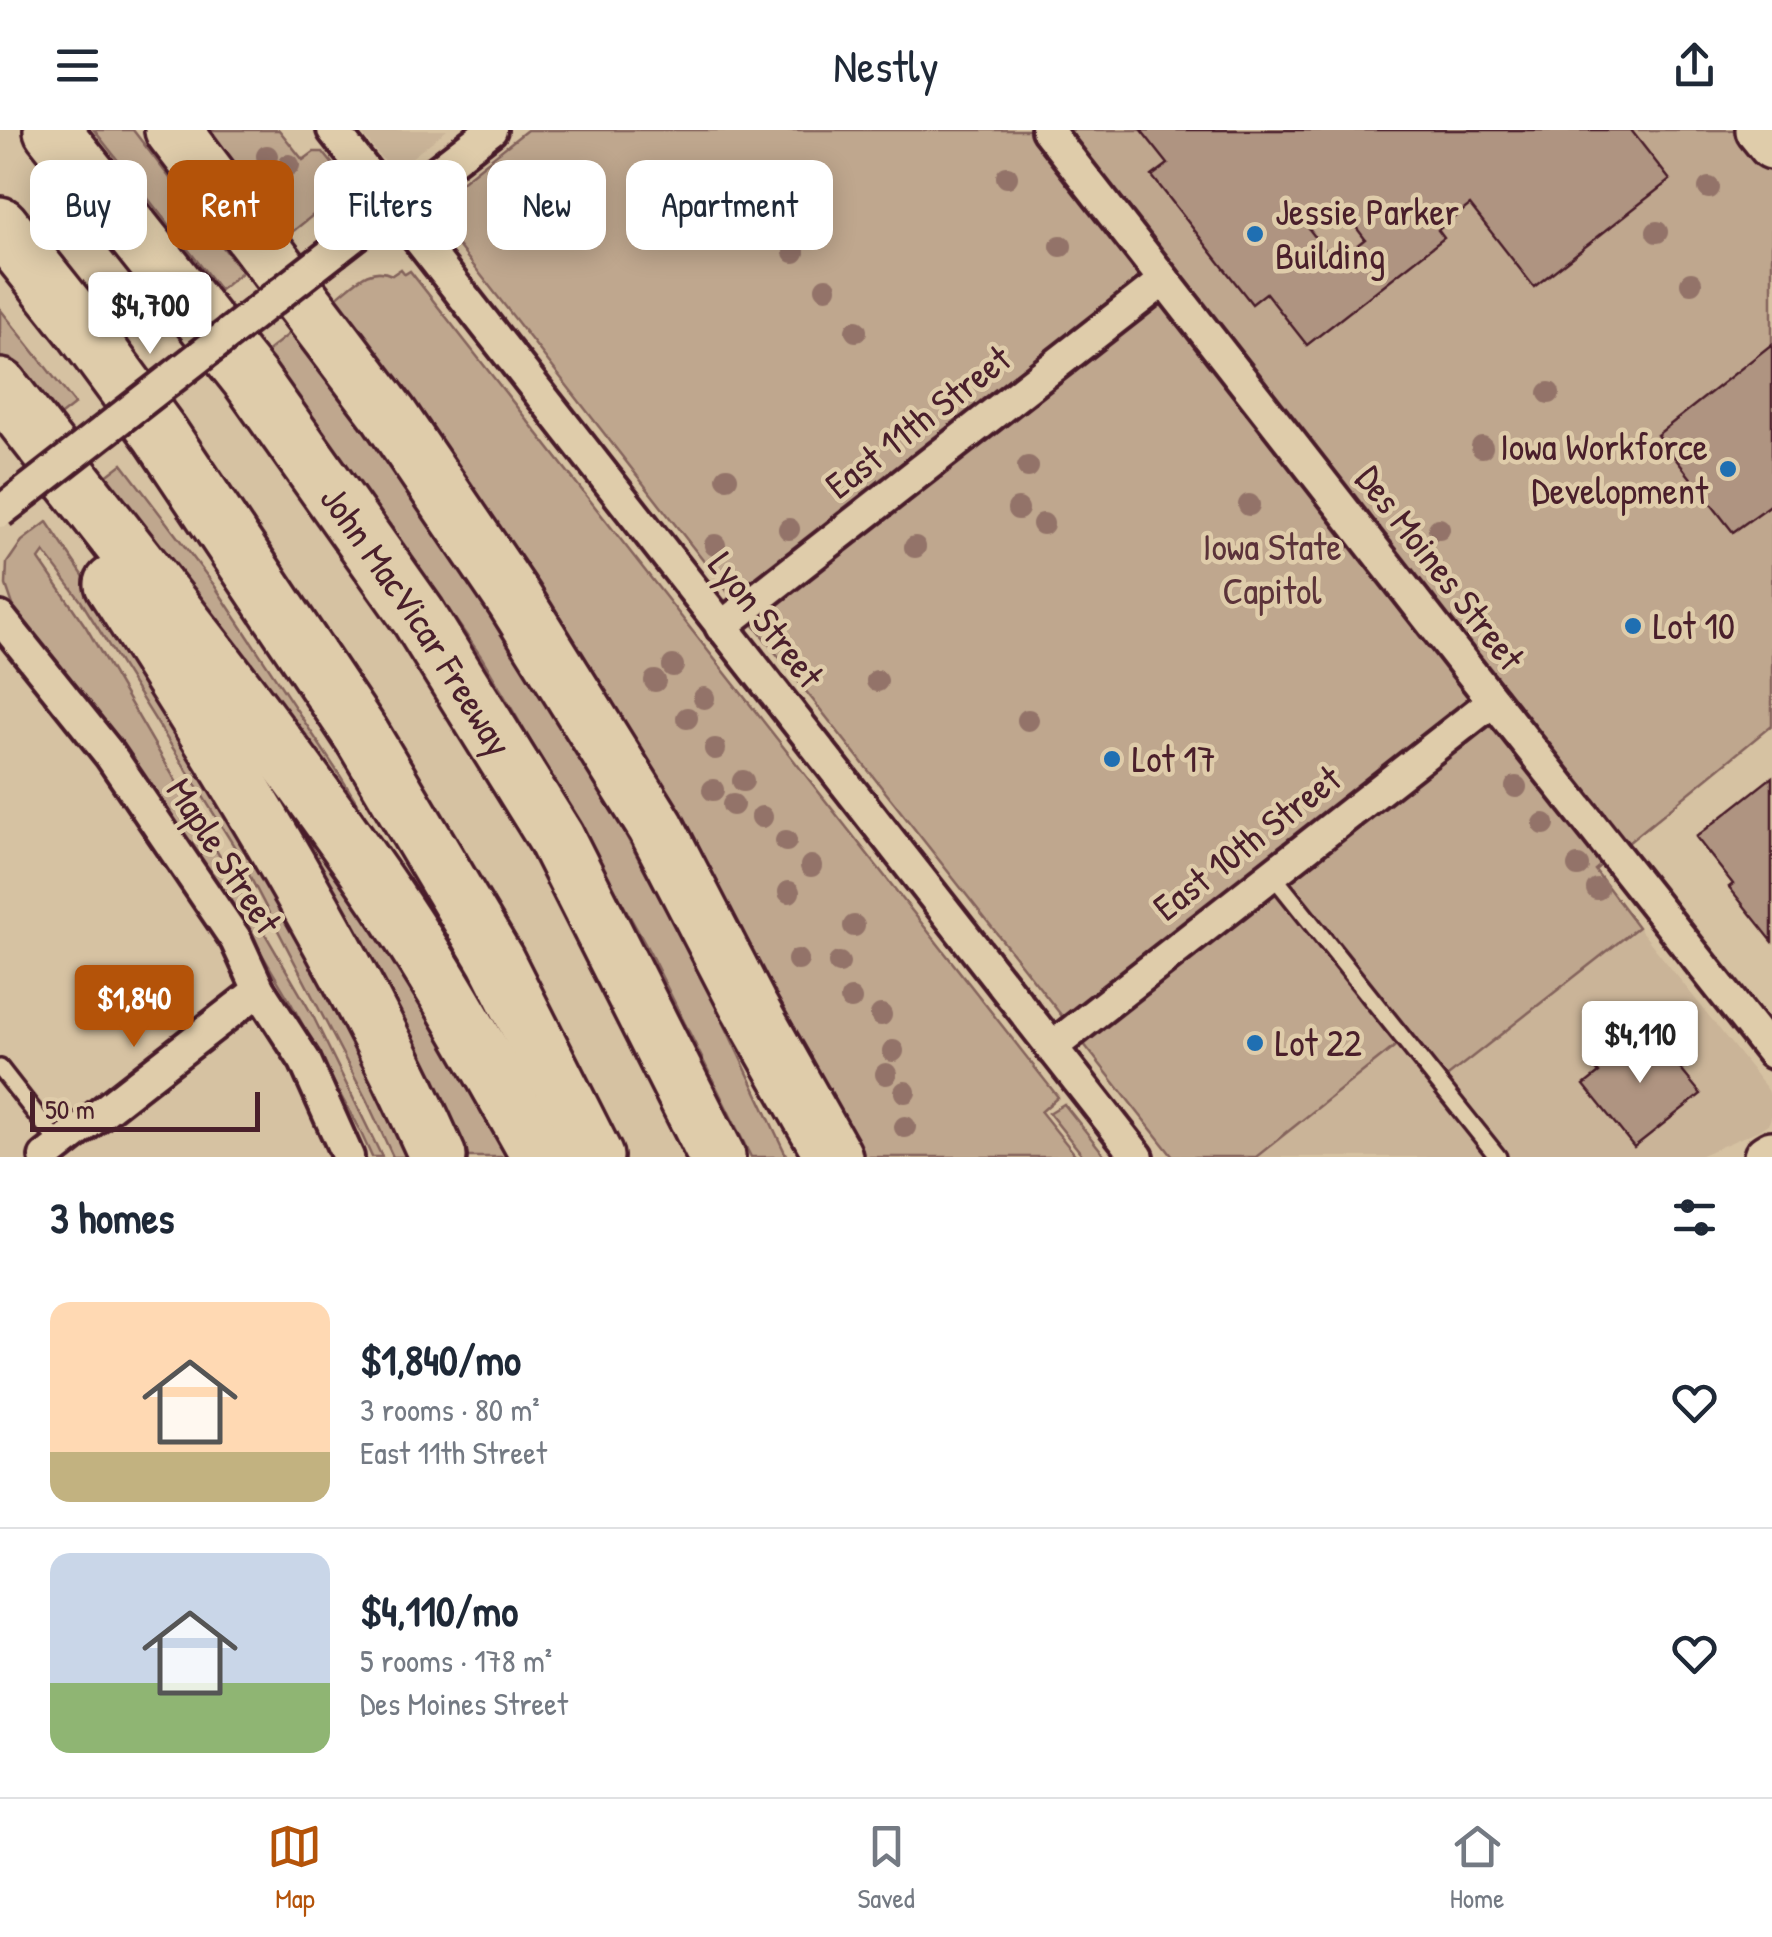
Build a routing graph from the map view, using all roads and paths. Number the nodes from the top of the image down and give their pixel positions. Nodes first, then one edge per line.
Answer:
1 (52, 130) edge
2 (173, 130) edge
3 (333, 130) edge
4 (492, 130) edge
5 (1047, 130) edge
6 (1760, 130) edge
7 (1772, 146) edge
8 (356, 160) edge
9 (453, 160) edge
10 (0, 225) edge
11 (336, 250) edge
12 (427, 250) edge
13 (1164, 280) junction
14 (0, 386) edge
15 (0, 409) edge
16 (0, 512) edge
17 (0, 618) edge
18 (721, 627) junction
19 (1493, 701) junction
20 (1272, 874) junction
21 (259, 990) junction
22 (748, 1005) junction
23 (1051, 1048) junction
24 (1772, 1053) edge
25 (0, 1068) edge
26 (58, 1153) edge
27 (348, 1157) edge
28 (438, 1157) edge
29 (540, 1157) edge
30 (594, 1157) edge
31 (717, 1157) edge
32 (810, 1157) edge
33 (834, 1157) edge
34 (1138, 1157) edge
35 (1498, 1157) edge

1 - 31 highway, John MacVicar Freeway
2 - 22 highway
3 - 8 street, Lyon Street
4 - 9 street
5 - 13 street, Des Moines Street
6 - 7 main road
10 - 30 highway
11 - 16 street, bridge
12 - 18 street, Lyon Street
13 - 18 street, East 11th Street
13 - 19 street, Des Moines Street
14 - 29 highway
15 - 28 highway
17 - 21 street, Maple Street
18 - 23 street, Lyon Street
19 - 20 street, East 10th Street
19 - 24 street, Des Moines Street
20 - 23 street, East 10th Street
20 - 35 lane
21 - 26 street
21 - 27 street, Maple Street
22 - 32 highway
22 - 33 highway
23 - 34 street, Lyon Street
25 - 26 lane

